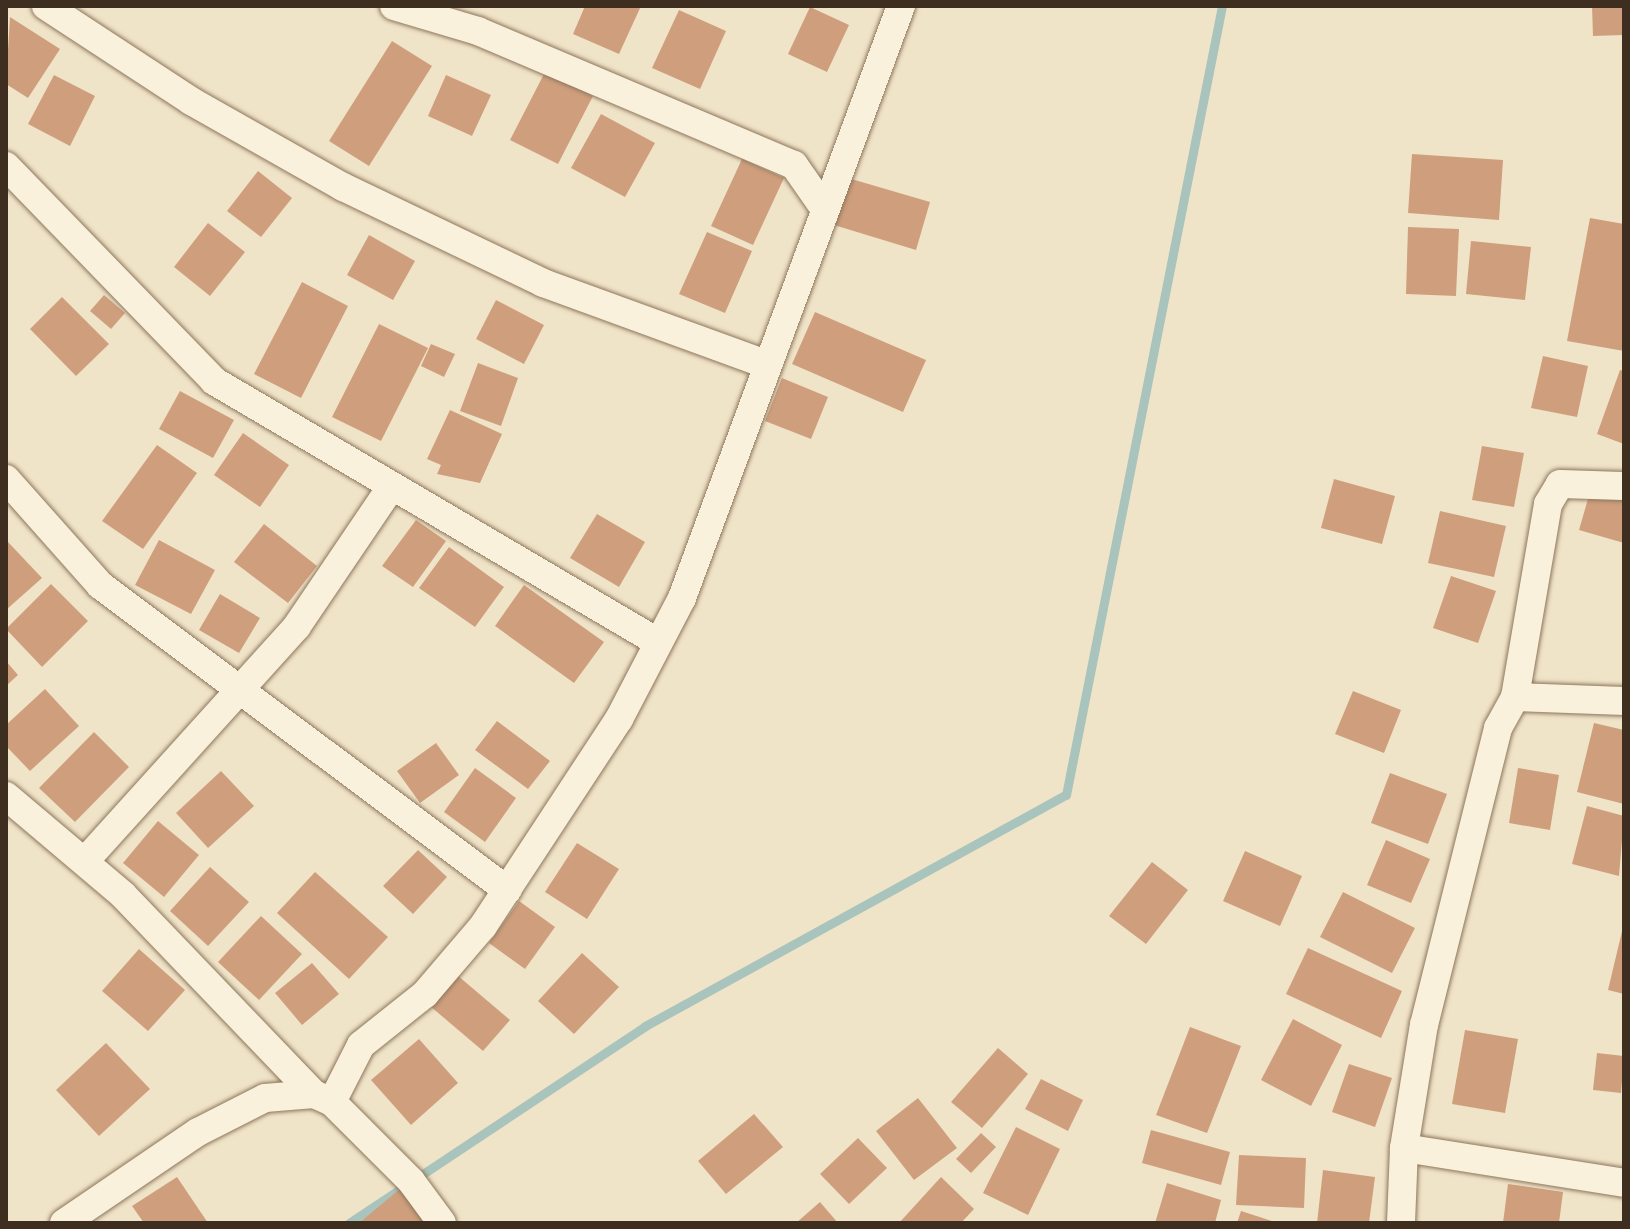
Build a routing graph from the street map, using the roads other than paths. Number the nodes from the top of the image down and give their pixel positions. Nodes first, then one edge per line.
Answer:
1 (46, 6) edge
2 (394, 6) edge
3 (901, 6) edge
4 (6, 166) edge
5 (824, 208) junction
6 (765, 364) junction
7 (6, 479) edge
8 (1624, 486) edge
9 (389, 490) junction
10 (656, 641) junction
11 (239, 689) junction
12 (1515, 697) junction
13 (1624, 701) edge
14 (6, 796) edge
15 (85, 861) junction
16 (507, 890) junction
17 (323, 1098) junction
18 (1404, 1148) junction
19 (1624, 1183) edge
20 (64, 1223) edge
21 (442, 1223) edge
22 (1401, 1223) edge

1 - 6 street
2 - 5 street
3 - 5 street
4 - 9 street
5 - 6 street
6 - 10 street
7 - 11 street
8 - 12 street
9 - 10 street
9 - 11 street
10 - 16 street
11 - 15 street
11 - 16 street
12 - 13 street
12 - 18 street
14 - 15 street
15 - 17 street
16 - 17 street
17 - 20 street
17 - 21 street
18 - 19 street
18 - 22 street

